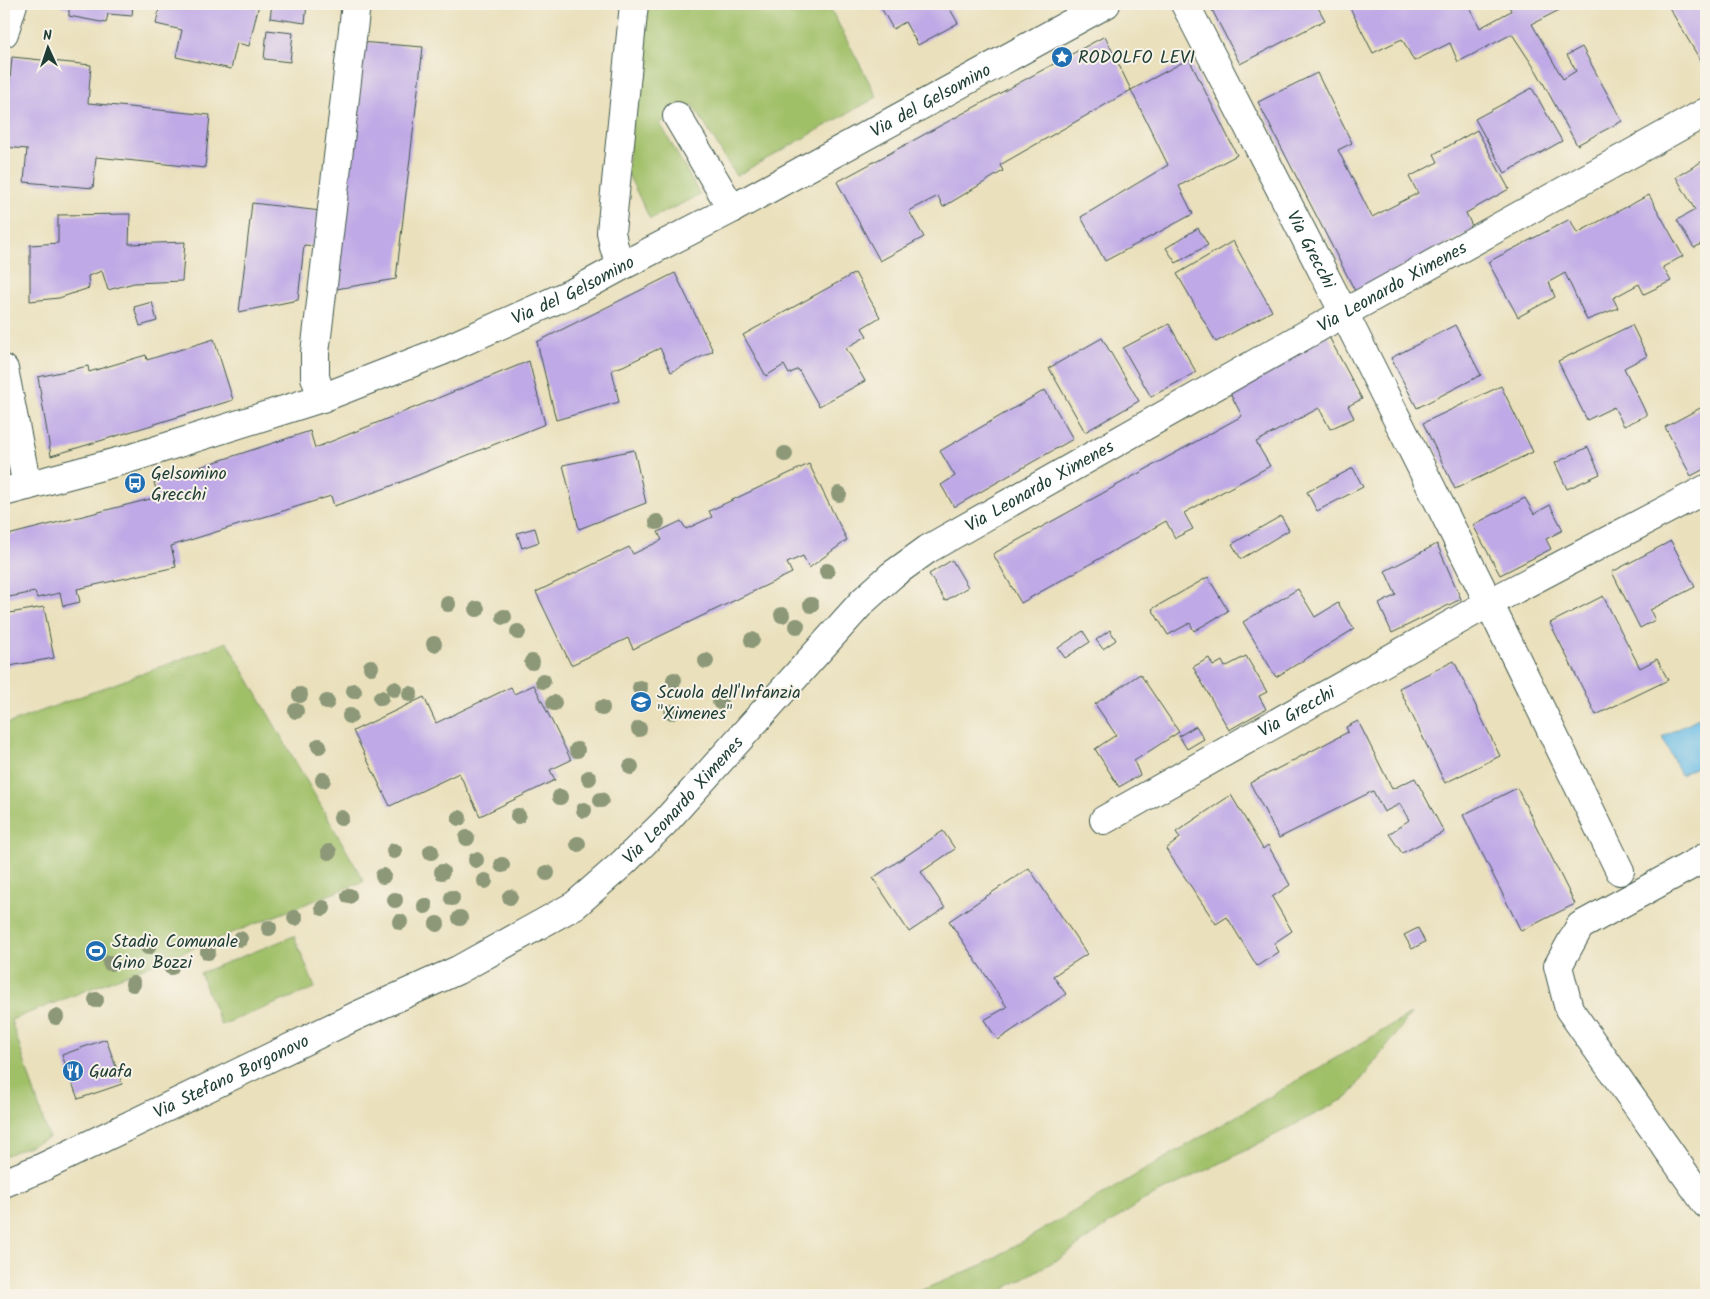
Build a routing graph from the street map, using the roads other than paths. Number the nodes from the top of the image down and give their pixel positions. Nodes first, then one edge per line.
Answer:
1 (13, 4) edge
2 (356, 4) edge
3 (634, 4) edge
4 (1106, 4) edge
5 (1185, 4) edge
6 (4, 33) edge
7 (1706, 112) edge
8 (677, 116) dead end
9 (732, 209) junction
10 (622, 266) junction
11 (1344, 313) junction
12 (4, 369) edge
13 (322, 398) junction
14 (15, 489) edge
15 (1706, 489) edge
16 (1489, 603) junction
17 (1104, 820) dead end
18 (1706, 857) edge
19 (1620, 870) dead end
20 (458, 970) joint
21 (4, 1183) edge
22 (1706, 1204) edge

1 - 6 street
2 - 13 street
3 - 10 street
4 - 9 street, Via del Gelsomino
5 - 11 street, Via Grecchi
7 - 11 street, Via Leonardo Ximenes
8 - 9 street
9 - 10 street, Via del Gelsomino
10 - 13 street, Via del Gelsomino
11 - 16 street, Via Grecchi
11 - 20 street, Via Leonardo Ximenes
12 - 14 street
13 - 14 street, Via del Gelsomino
15 - 16 street, Via Grecchi
16 - 17 street, Via Grecchi
16 - 19 street, Via Grecchi
18 - 22 street
20 - 21 street, Via Stefano Borgonovo

